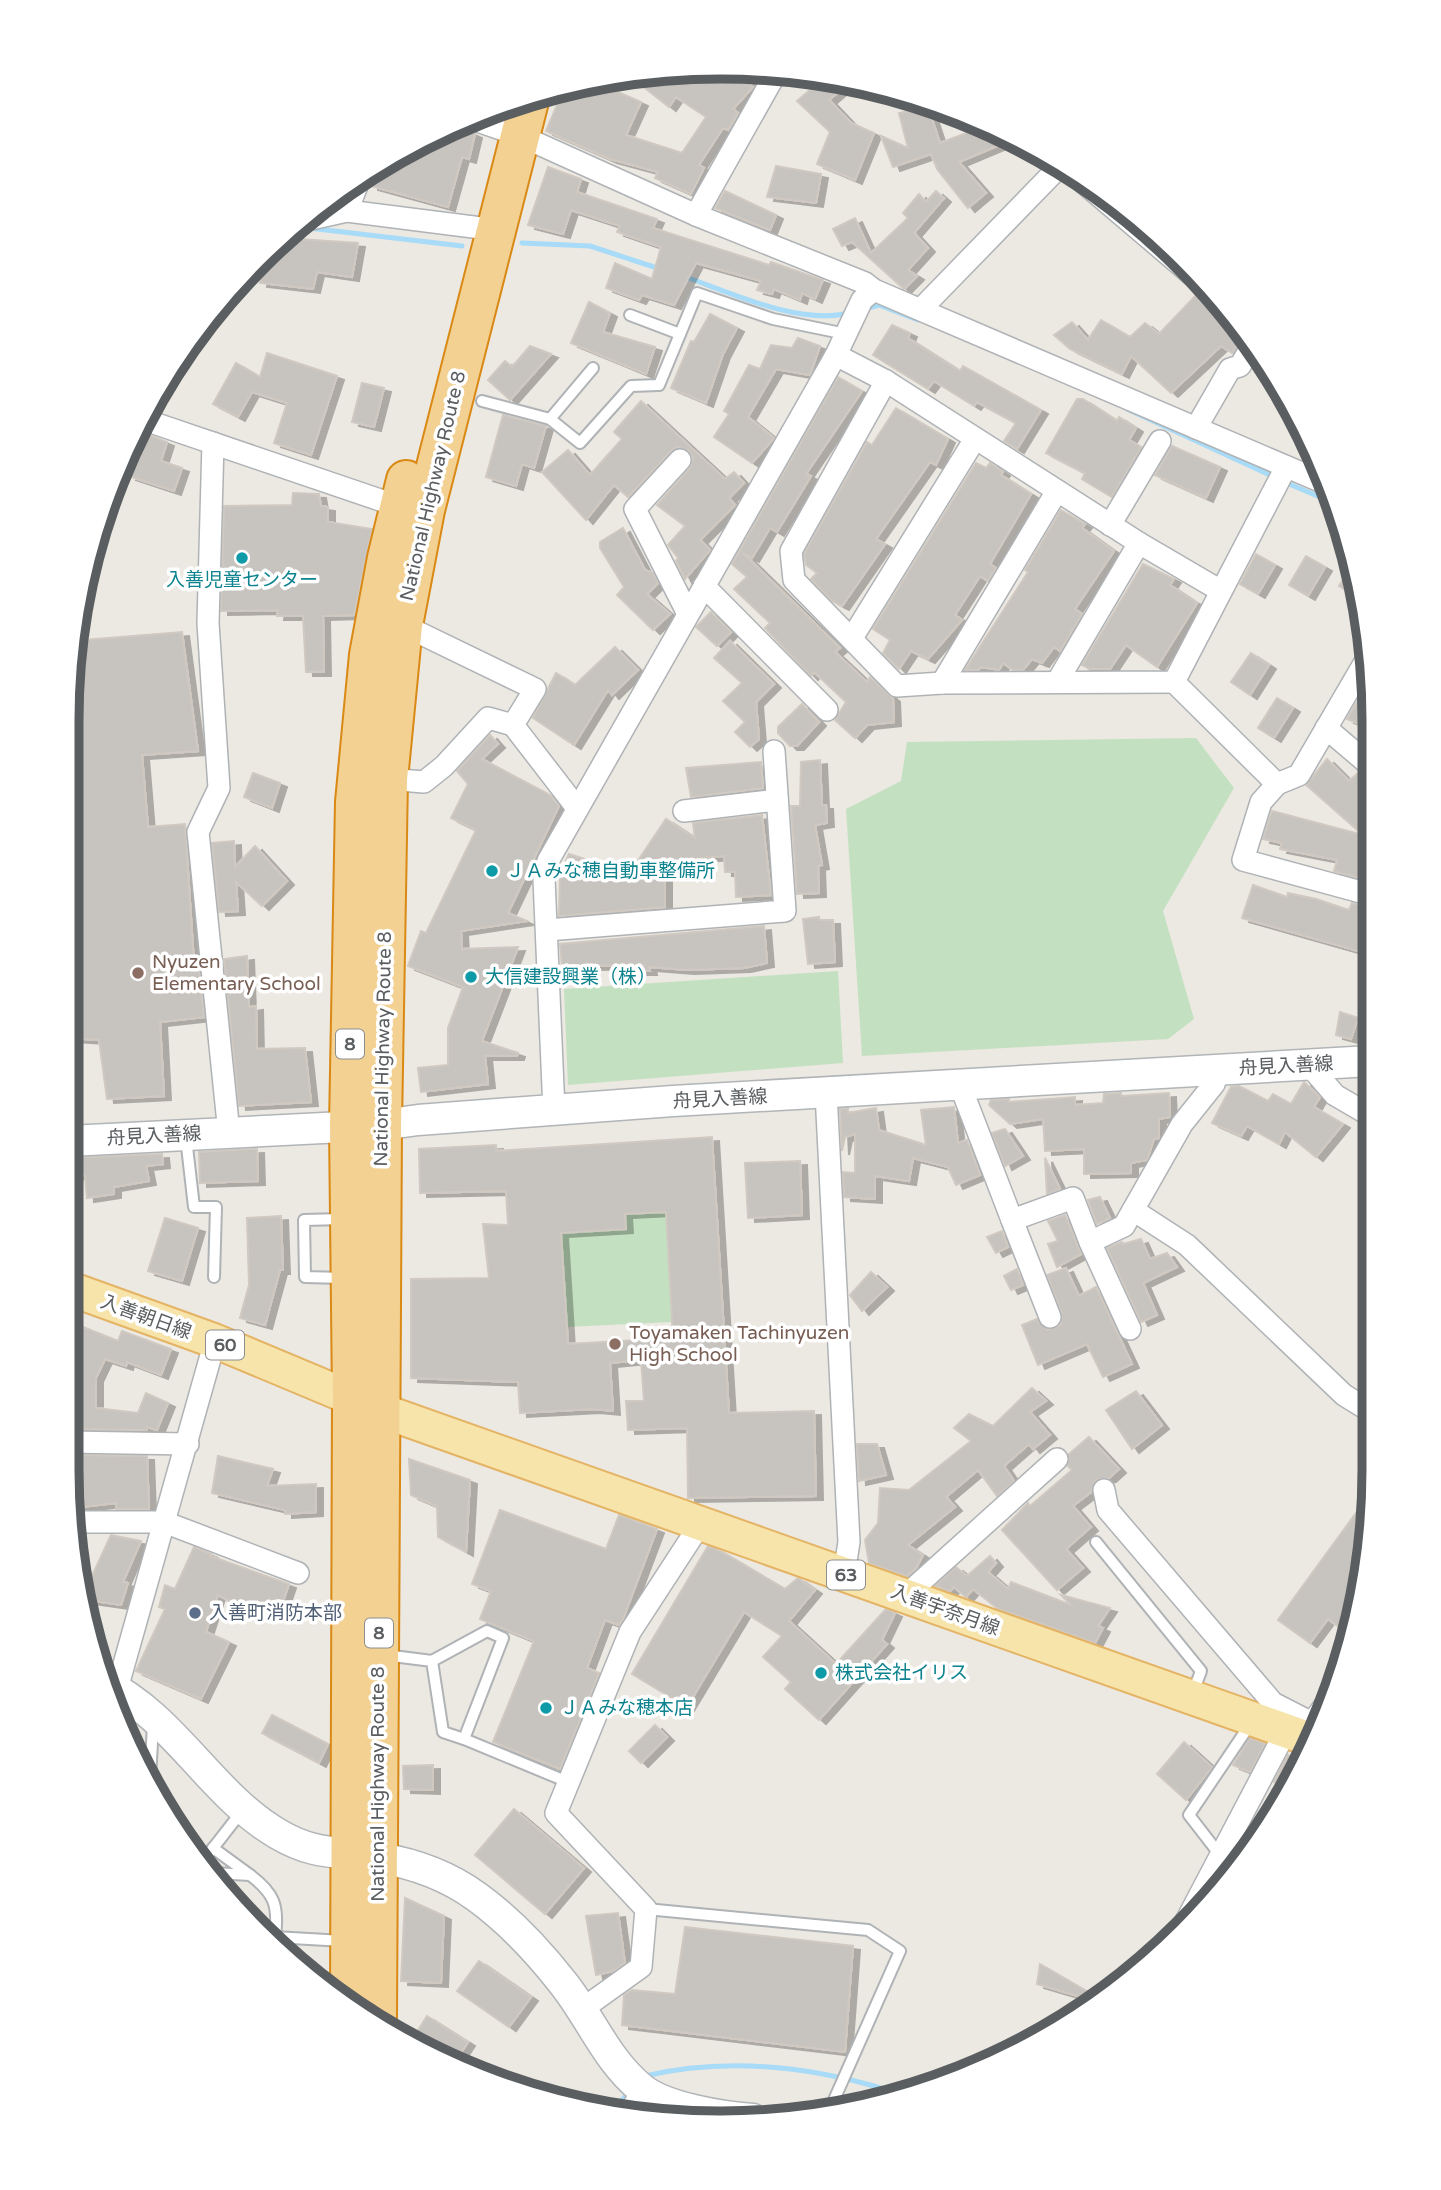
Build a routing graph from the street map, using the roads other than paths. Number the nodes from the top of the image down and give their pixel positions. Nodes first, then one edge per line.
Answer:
1 (771, 81) edge
2 (502, 122) edge
3 (1055, 173) edge
4 (354, 194) edge
5 (348, 211) junction
6 (328, 213) edge
7 (696, 215) junction
8 (497, 230) junction
9 (874, 290) junction
10 (921, 309) junction
11 (630, 315) dead end
12 (680, 334) junction
13 (846, 334) junction
14 (1247, 354) edge
15 (836, 355) junction
16 (593, 368) dead end
17 (886, 381) junction
18 (482, 401) dead end
19 (550, 419) junction
20 (153, 423) edge
21 (1196, 428) junction
22 (975, 439) junction
23 (1160, 441) dead end
24 (213, 443) junction
25 (680, 460) dead end
26 (1286, 467) junction
27 (1314, 479) edge
28 (1057, 491) junction
29 (425, 510) junction
30 (1110, 525) junction
31 (1139, 543) junction
32 (704, 586) junction
33 (1221, 591) junction
34 (688, 614) junction
35 (402, 625) junction
36 (852, 638) junction
37 (1360, 669) edge
38 (1057, 682) junction
39 (1174, 682) junction
40 (942, 683) junction
41 (827, 710) dead end
42 (513, 724) junction
43 (1326, 728) junction
44 (774, 751) dead end
45 (1362, 759) edge
46 (388, 779) junction
47 (1277, 784) junction
48 (777, 800) junction
49 (577, 808) junction
50 (684, 811) dead end
51 (1362, 892) edge
52 (547, 930) junction
53 (1362, 1062) edge
54 (1309, 1065) junction
55 (1218, 1070) junction
56 (960, 1085) junction
57 (827, 1093) junction
58 (554, 1111) junction
59 (1362, 1111) edge
60 (365, 1126) junction
61 (229, 1133) junction
62 (186, 1135) junction
63 (79, 1140) edge
64 (1133, 1210) junction
65 (381, 1219) junction
66 (1012, 1220) junction
67 (1090, 1242) junction
68 (214, 1277) dead end
69 (381, 1280) junction
70 (79, 1292) edge
71 (1050, 1317) dead end
72 (1130, 1329) dead end
73 (215, 1341) junction
74 (366, 1404) junction
75 (1362, 1406) edge
76 (79, 1442) edge
77 (188, 1444) junction
78 (1057, 1458) dead end
79 (1104, 1490) dead end
80 (81, 1522) edge
81 (164, 1522) junction
82 (701, 1523) junction
83 (1096, 1542) dead end
84 (298, 1573) dead end
85 (844, 1574) junction
86 (905, 1596) junction
87 (379, 1655) junction
88 (432, 1661) junction
89 (114, 1678) edge
90 (121, 1696) edge
91 (1191, 1697) junction
92 (154, 1718) junction
93 (1254, 1719) junction
94 (1303, 1732) edge
95 (464, 1739) junction
96 (151, 1764) edge
97 (568, 1782) junction
98 (244, 1808) junction
99 (1243, 1833) edge
100 (213, 1848) junction
101 (208, 1855) edge
102 (1220, 1855) junction
103 (363, 1857) junction
104 (222, 1873) edge
105 (250, 1875) junction
106 (1198, 1899) edge
107 (646, 1909) junction
108 (276, 1931) edge
109 (281, 1936) edge
110 (349, 1941) junction
111 (350, 1993) edge
112 (375, 2010) edge
113 (581, 2010) junction
114 (638, 2100) edge
115 (834, 2101) edge
116 (687, 2110) edge

1 - 7 street
2 - 7 street
2 - 8 highway, National Highway Route 8 / 8
2 - 60 highway, National Highway Route 8 / 8
3 - 10 street
4 - 5 street
5 - 6 street
5 - 8 street
7 - 9 street
8 - 29 highway, National Highway Route 8 / 8
9 - 10 street
9 - 13 street
10 - 21 street
11 - 12 lane
12 - 13 lane
12 - 19 lane
13 - 15 street
14 - 21 street
15 - 17 street
15 - 32 street
16 - 19 lane
17 - 22 street
17 - 36 street
18 - 19 lane
20 - 24 street
21 - 26 street
22 - 28 street
22 - 36 street
23 - 30 street
24 - 29 street
24 - 61 street
25 - 34 street
26 - 27 street
26 - 33 street
28 - 30 street
28 - 40 street
29 - 35 highway, National Highway Route 8 / 8
30 - 31 street
31 - 33 street
31 - 38 street
32 - 34 street
32 - 41 street
33 - 39 street
34 - 49 street
35 - 42 street
35 - 46 highway, National Highway Route 8 / 8
36 - 40 street
37 - 43 street
38 - 39 street
38 - 40 street
39 - 47 street
42 - 46 street
42 - 49 street
43 - 45 street
43 - 47 street
44 - 48 street
46 - 60 highway, National Highway Route 8 / 8
47 - 51 street
48 - 50 street
48 - 52 street
49 - 52 street
52 - 58 street
53 - 54 main road, 舟見入善線
54 - 55 main road, 舟見入善線
54 - 59 street
55 - 56 main road, 舟見入善線
55 - 64 street
56 - 57 main road, 舟見入善線
56 - 66 street
57 - 58 main road, 舟見入善線
57 - 85 street
58 - 60 main road, 舟見入善線
60 - 61 main road, 舟見入善線
60 - 65 highway, National Highway Route 8 / 8
60 - 74 highway, National Highway Route 8 / 8
61 - 62 main road, 舟見入善線
62 - 63 main road, 舟見入善線
62 - 68 lane
64 - 67 street
64 - 75 street
65 - 69 highway, National Highway Route 8 / 8
65 - 69 lane
66 - 67 street
66 - 71 street
67 - 72 street
69 - 74 highway, National Highway Route 8 / 8
70 - 73 main road, 入善朝日線 / 60
73 - 74 main road, 入善朝日線 / 60
73 - 77 street
74 - 82 main road, 入善宇奈月線 / 63
74 - 87 highway, National Highway Route 8 / 8
74 - 103 highway, National Highway Route 8 / 8
76 - 77 street
77 - 81 street
78 - 86 street
79 - 94 street
80 - 81 street
81 - 84 street
81 - 89 street
82 - 85 main road, 入善宇奈月線 / 63
82 - 97 street
83 - 91 lane
85 - 86 main road, 入善宇奈月線 / 63
86 - 91 main road, 入善宇奈月線 / 63
87 - 88 lane
87 - 103 highway, National Highway Route 8 / 8
88 - 95 lane
88 - 95 lane
90 - 92 main road
91 - 93 main road, 入善宇奈月線 / 63
92 - 96 lane
92 - 98 main road
93 - 94 main road, 入善宇奈月線 / 63
93 - 102 lane
94 - 99 street
95 - 97 lane
97 - 107 street
98 - 100 lane
98 - 103 main road
99 - 102 street
100 - 101 lane
100 - 105 lane
102 - 106 street
103 - 110 highway, National Highway Route 8 / 8
103 - 112 highway, National Highway Route 8 / 8
103 - 113 main road
104 - 105 lane
105 - 108 lane
107 - 113 street
107 - 115 lane
109 - 110 lane
110 - 111 highway, National Highway Route 8 / 8
113 - 114 main road
114 - 116 main road

